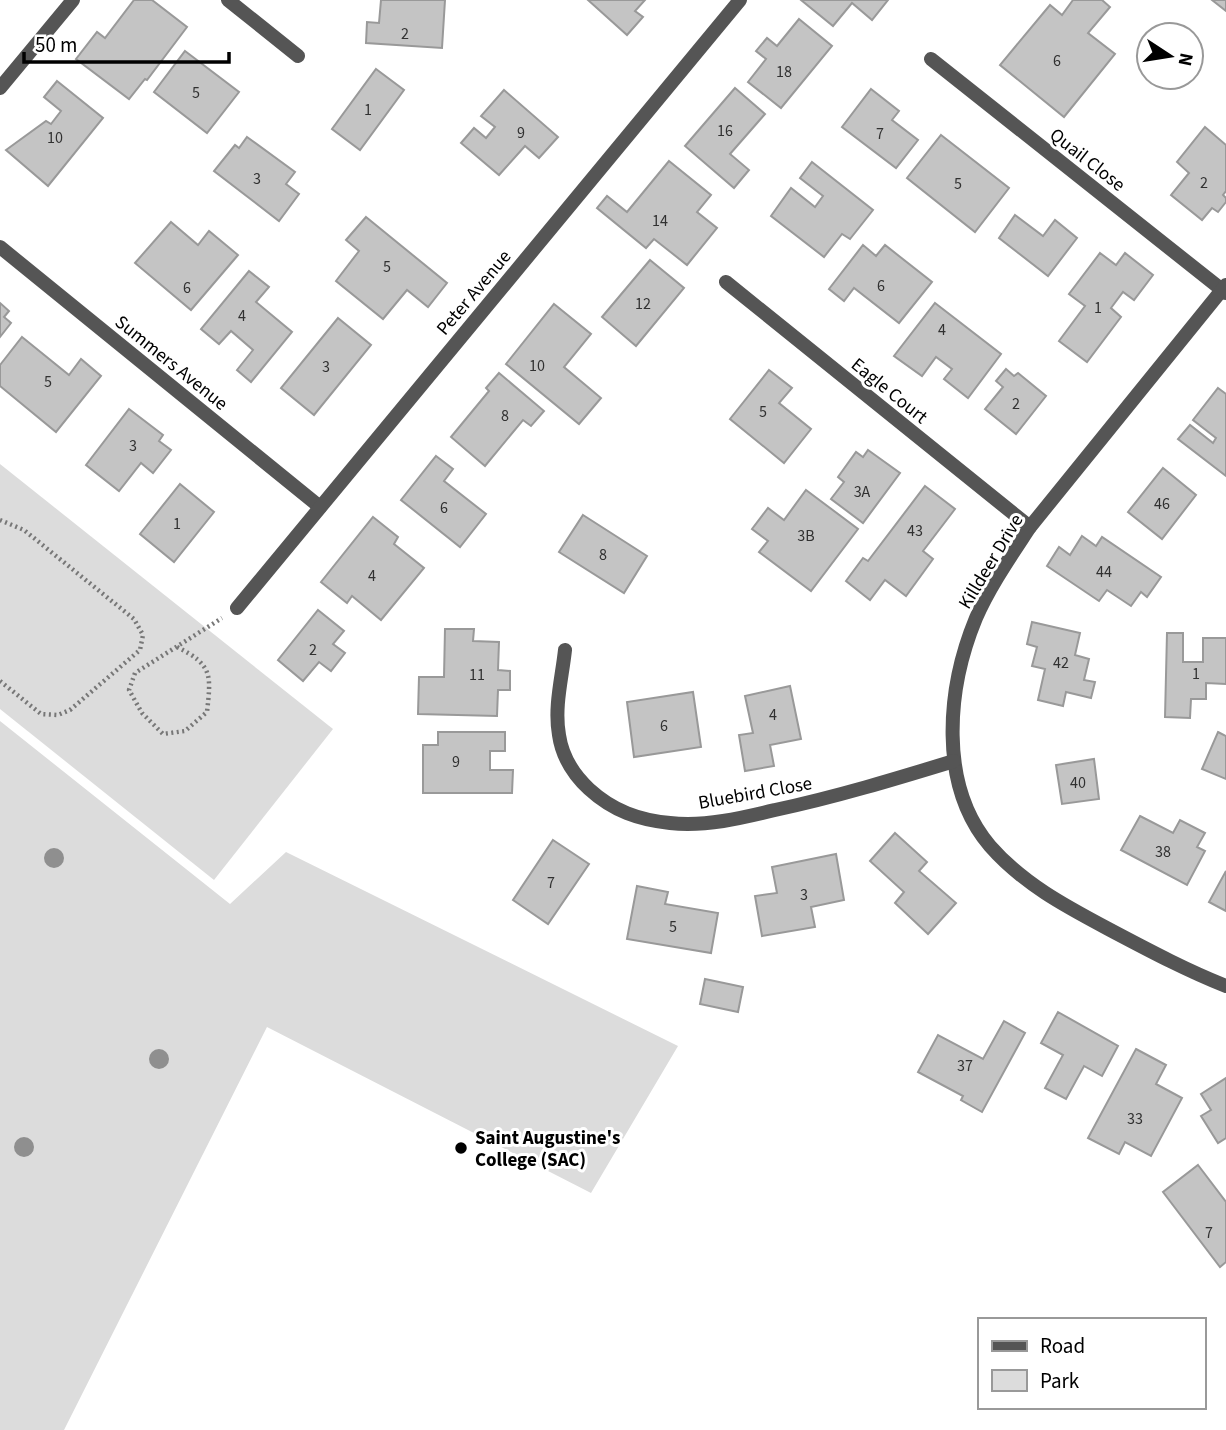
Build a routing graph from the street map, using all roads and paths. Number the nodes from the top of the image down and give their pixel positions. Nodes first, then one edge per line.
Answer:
1 (73, 0) edge
2 (228, 0) edge
3 (740, 0) edge
4 (298, 56) dead end
5 (931, 59) dead end
6 (0, 88) edge
7 (0, 247) edge
8 (726, 282) dead end
9 (1225, 289) edge
10 (320, 507) junction
11 (0, 520) edge
12 (1030, 527) junction
13 (237, 608) joint
14 (177, 647) junction
15 (565, 650) dead end
16 (0, 681) edge
17 (954, 761) junction
18 (1226, 986) edge

1 - 6 street
2 - 4 street
3 - 10 street, Peter Avenue
5 - 9 street, Quail Close
7 - 10 street, Summers Avenue
8 - 12 street, Eagle Court
9 - 12 street, Killdeer Drive
10 - 13 street, Peter Avenue
11 - 16 path
12 - 17 street, Killdeer Drive
13 - 14 path
14 - 14 path
15 - 17 street, Bluebird Close
17 - 18 street, Killdeer Drive

